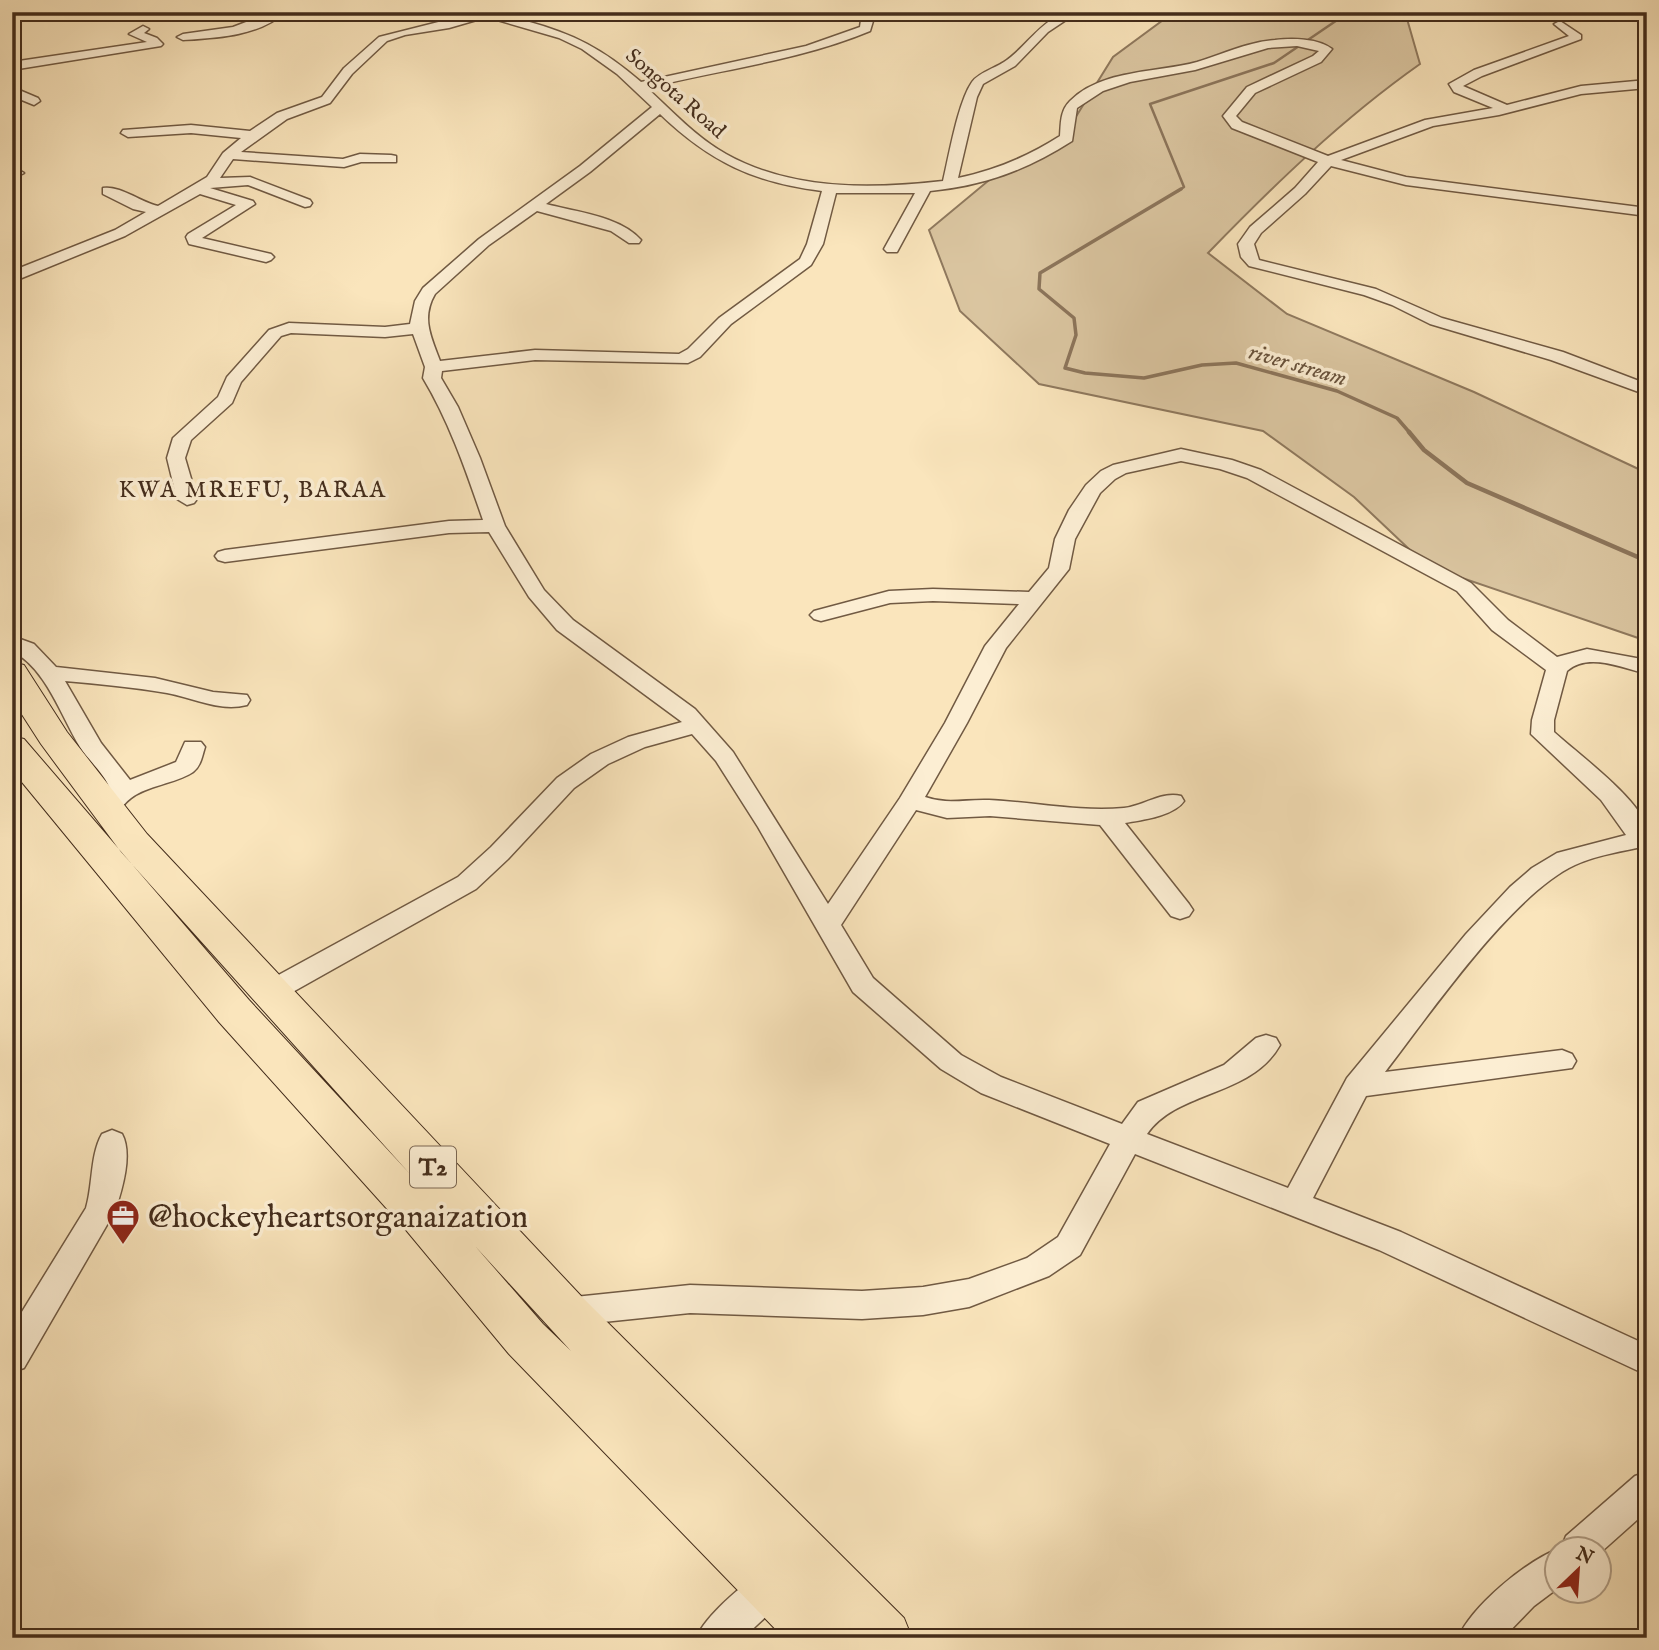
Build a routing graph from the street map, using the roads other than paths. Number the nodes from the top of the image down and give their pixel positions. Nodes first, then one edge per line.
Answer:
1 (280, 12) edge
2 (877, 12) edge
3 (1073, 12) edge
4 (486, 13) edge
5 (1560, 24) dead end
6 (143, 29) dead end
7 (183, 37) dead end
8 (12, 66) edge
9 (1647, 84) edge
10 (638, 87) junction
11 (12, 91) edge
12 (34, 101) dead end
13 (660, 107) junction
14 (1506, 109) junction
15 (128, 133) dead end
16 (252, 135) junction
17 (230, 155) junction
18 (391, 159) dead end
19 (1328, 161) junction
20 (949, 185) junction
21 (203, 186) junction
22 (830, 189) junction
23 (924, 189) junction
24 (108, 191) dead end
25 (305, 203) dead end
26 (533, 205) junction
27 (162, 211) junction
28 (1647, 212) edge
29 (634, 240) dead end
30 (892, 249) dead end
31 (266, 257) dead end
32 (12, 277) edge
33 (418, 328) junction
34 (434, 367) junction
35 (1647, 390) edge
36 (187, 499) dead end
37 (495, 526) junction
38 (225, 556) dead end
39 (1032, 598) junction
40 (821, 615) dead end
41 (12, 642) edge
42 (1647, 667) edge
43 (1557, 669) junction
44 (31, 673) edge
45 (239, 700) dead end
46 (698, 726) junction
47 (12, 747) edge
48 (193, 747) dead end
49 (115, 800) junction
50 (911, 800) junction
51 (1172, 802) dead end
52 (1107, 817) junction
53 (1643, 839) edge
54 (1180, 910) dead end
55 (828, 924) junction
56 (272, 991) junction
57 (1266, 1045) dead end
58 (1562, 1061) dead end
59 (1357, 1086) junction
60 (1128, 1139) junction
61 (112, 1142) dead end
62 (1295, 1203) junction
63 (565, 1312) junction
64 (12, 1358) edge
65 (1647, 1361) edge
66 (1647, 1488) edge
67 (1596, 1534) edge
68 (1544, 1577) edge
69 (782, 1609) edge
70 (715, 1638) edge
71 (824, 1638) edge
72 (884, 1638) edge
73 (1477, 1638) edge

1 - 7 street
2 - 10 street
3 - 20 street
4 - 10 street, Songota Road
4 - 16 street
5 - 14 street
6 - 8 street
9 - 14 street
10 - 13 street, Songota Road
11 - 12 street
13 - 22 street, Songota Road
13 - 26 street
14 - 19 street
15 - 16 street
16 - 17 street
17 - 18 street
17 - 21 street
19 - 20 street, Songota Road
19 - 28 street
19 - 35 street
20 - 23 street, Songota Road
21 - 25 street
21 - 27 street
21 - 31 street
22 - 23 street, Songota Road
22 - 34 street
23 - 30 street
24 - 27 street
26 - 29 street
26 - 33 street
27 - 32 street
33 - 34 street
33 - 36 street
34 - 37 street
37 - 38 street
37 - 46 street
39 - 40 street
39 - 43 street
39 - 50 street
41 - 44 street
42 - 43 street
43 - 53 street
44 - 45 street
44 - 49 highway, T2
46 - 55 street
46 - 56 street
47 - 69 highway, T2
48 - 49 street
49 - 56 highway, T2
50 - 52 street
50 - 55 street
51 - 52 street
52 - 54 street
53 - 59 street
55 - 60 street
56 - 63 highway, T2
57 - 60 street
58 - 59 street
59 - 62 street
60 - 62 street
60 - 63 street
61 - 64 street
62 - 65 street
63 - 72 highway, T2
66 - 67 street
68 - 73 street
69 - 70 street
69 - 71 highway, T2

